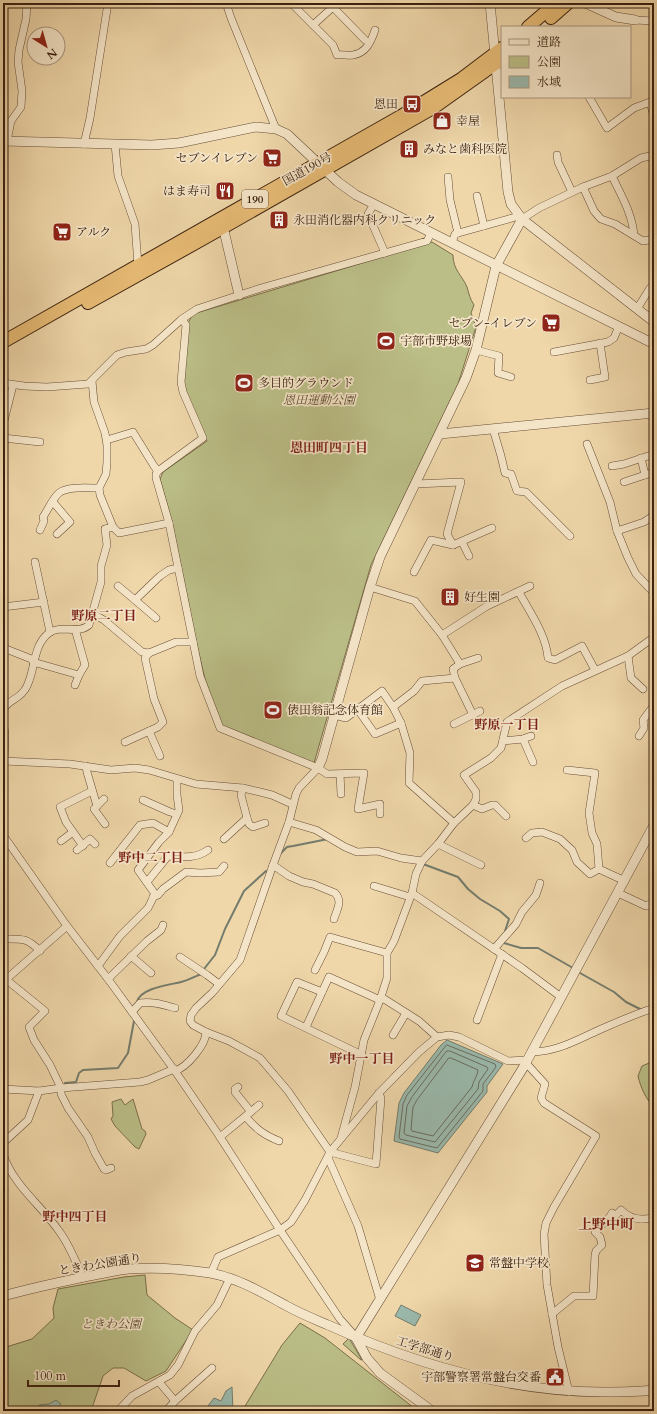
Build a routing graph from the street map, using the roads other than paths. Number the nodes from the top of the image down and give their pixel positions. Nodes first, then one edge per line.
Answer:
1 (27, 3) edge
2 (108, 3) edge
3 (226, 3) edge
4 (291, 3) edge
5 (490, 3) edge
6 (556, 3) edge
7 (568, 3) edge
8 (585, 3) edge
9 (331, 5) edge
10 (635, 20) joint
11 (654, 21) edge
12 (313, 26) junction
13 (529, 26) edge
14 (542, 26) edge
15 (375, 30) dead end
16 (365, 40) dead end
17 (498, 57) edge
18 (501, 98) edge
19 (501, 98) edge
20 (590, 98) edge
21 (654, 117) edge
22 (276, 129) junction
23 (5, 141) edge
24 (84, 144) junction
25 (115, 144) junction
26 (654, 154) edge
27 (557, 155) dead end
28 (321, 167) junction
29 (612, 176) junction
30 (448, 177) dead end
31 (583, 188) junction
32 (572, 192) junction
33 (477, 196) dead end
34 (374, 204) junction
35 (521, 218) junction
36 (222, 223) junction
37 (484, 226) junction
38 (431, 233) junction
39 (458, 233) junction
40 (634, 235) junction
41 (654, 239) edge
42 (452, 243) junction
43 (385, 253) junction
44 (138, 265) junction
45 (496, 266) junction
46 (654, 286) edge
47 (238, 295) junction
48 (637, 309) junction
49 (182, 319) junction
50 (654, 322) edge
51 (619, 326) junction
52 (3, 342) edge
53 (600, 344) junction
54 (654, 344) edge
55 (3, 350) edge
56 (476, 350) junction
57 (554, 352) dead end
58 (511, 377) dead end
59 (590, 380) dead end
60 (92, 381) junction
61 (3, 383) edge
62 (13, 385) junction
63 (654, 413) edge
64 (3, 425) edge
65 (493, 429) junction
66 (440, 434) junction
67 (3, 438) edge
68 (107, 440) junction
69 (40, 442) dead end
70 (587, 444) dead end
71 (654, 454) edge
72 (641, 458) junction
73 (3, 463) edge
74 (612, 466) dead end
75 (3, 467) edge
76 (158, 471) junction
77 (654, 472) edge
78 (645, 475) junction
79 (624, 482) dead end
80 (416, 484) junction
81 (99, 488) junction
82 (53, 502) junction
83 (654, 516) edge
84 (169, 523) junction
85 (113, 527) junction
86 (492, 528) dead end
87 (40, 530) dead end
88 (617, 531) junction
89 (58, 534) dead end
90 (570, 536) dead end
91 (462, 542) junction
92 (453, 546) junction
93 (469, 556) dead end
94 (35, 562) dead end
95 (178, 568) junction
96 (414, 572) dead end
97 (118, 586) dead end
98 (530, 586) dead end
99 (370, 587) junction
100 (654, 593) edge
101 (520, 594) dead end
102 (135, 600) junction
103 (44, 602) junction
104 (3, 607) edge
105 (93, 614) junction
106 (156, 618) dead end
107 (75, 629) junction
108 (50, 632) junction
109 (442, 635) junction
110 (654, 638) edge
111 (3, 639) edge
112 (193, 642) junction
113 (5, 650) edge
114 (149, 653) junction
115 (628, 656) junction
116 (478, 658) dead end
117 (34, 661) junction
118 (460, 664) junction
119 (595, 670) junction
120 (79, 675) junction
121 (455, 678) junction
122 (75, 685) dead end
123 (643, 689) dead end
124 (654, 705) edge
125 (393, 707) junction
126 (3, 710) edge
127 (358, 710) junction
128 (334, 715) junction
129 (3, 720) edge
130 (401, 723) junction
131 (454, 724) dead end
132 (149, 731) junction
133 (531, 736) dead end
134 (639, 736) dead end
135 (523, 739) junction
136 (503, 741) junction
137 (125, 742) dead end
138 (160, 756) dead end
139 (3, 761) edge
140 (534, 762) dead end
141 (86, 766) junction
142 (318, 768) junction
143 (567, 770) dead end
144 (340, 774) junction
145 (177, 779) junction
146 (242, 788) junction
147 (92, 791) junction
148 (340, 794) dead end
149 (104, 799) dead end
150 (143, 800) dead end
151 (292, 804) junction
152 (473, 805) junction
153 (97, 806) junction
154 (177, 814) junction
155 (380, 814) dead end
156 (506, 816) dead end
157 (247, 818) junction
158 (289, 822) junction
159 (265, 823) dead end
160 (454, 823) junction
161 (105, 824) dead end
162 (654, 825) edge
163 (73, 832) junction
164 (169, 832) junction
165 (3, 835) edge
166 (526, 838) dead end
167 (224, 839) dead end
168 (61, 841) dead end
169 (94, 844) dead end
170 (438, 844) junction
171 (208, 850) dead end
172 (422, 861) junction
173 (110, 863) dead end
174 (273, 865) junction
175 (481, 865) dead end
176 (224, 866) dead end
177 (599, 869) junction
178 (625, 881) junction
179 (147, 882) junction
180 (540, 883) dead end
181 (374, 886) dead end
182 (618, 893) junction
183 (411, 895) junction
184 (153, 897) junction
185 (654, 902) edge
186 (334, 919) dead end
187 (67, 926) junction
188 (163, 929) dead end
189 (3, 939) edge
190 (494, 949) junction
191 (40, 951) junction
192 (387, 953) junction
193 (502, 954) junction
194 (131, 956) junction
195 (181, 960) dead end
196 (98, 966) junction
197 (315, 970) dead end
198 (151, 973) dead end
199 (108, 979) junction
200 (4, 980) edge
201 (219, 984) junction
202 (322, 992) junction
203 (561, 997) junction
204 (381, 999) junction
205 (175, 1008) dead end
206 (654, 1008) edge
207 (132, 1012) junction
208 (406, 1013) junction
209 (477, 1020) dead end
210 (306, 1027) junction
211 (206, 1032) junction
212 (393, 1035) dead end
213 (437, 1037) junction
214 (362, 1055) junction
215 (528, 1058) junction
216 (174, 1070) junction
217 (3, 1088) edge
218 (61, 1088) junction
219 (234, 1089) dead end
220 (39, 1091) junction
221 (379, 1093) junction
222 (259, 1105) dead end
223 (249, 1115) junction
224 (220, 1136) junction
225 (341, 1138) junction
226 (279, 1141) dead end
227 (3, 1143) edge
228 (330, 1152) junction
229 (3, 1154) edge
230 (110, 1168) dead end
231 (654, 1217) edge
232 (280, 1230) junction
233 (211, 1273) junction
234 (83, 1278) junction
235 (230, 1278) junction
236 (3, 1296) edge
237 (380, 1300) junction
238 (552, 1314) junction
239 (356, 1338) junction
240 (212, 1368) dead end
241 (159, 1382) junction
242 (654, 1390) edge
243 (569, 1392) junction
244 (175, 1401) junction
245 (118, 1411) edge
246 (166, 1411) edge
247 (432, 1411) edge

1 - 23 street
2 - 24 street
3 - 22 street
4 - 12 street
5 - 17 street
6 - 13 highway
7 - 14 highway
8 - 10 street
9 - 12 street
9 - 16 street
10 - 11 street
12 - 15 street
17 - 18 street
17 - 28 highway, 国道190号 / 190
19 - 35 street
20 - 21 street
22 - 25 street
22 - 28 street
23 - 24 street
24 - 25 street
25 - 44 street
26 - 29 street
27 - 32 street
28 - 34 street
28 - 36 highway, 国道190号 / 190
29 - 31 street
29 - 40 street
30 - 39 street
31 - 32 street
31 - 40 street
32 - 35 street
33 - 37 street
34 - 38 street
34 - 43 street
35 - 37 street
35 - 45 street
35 - 48 street
36 - 44 highway, 国道190号 / 190
36 - 47 street
36 - 55 highway, 国道190号 / 190
37 - 39 street
38 - 42 street
38 - 43 street
39 - 42 street
40 - 41 street
42 - 45 street
43 - 47 street
44 - 52 highway, 国道190号 / 190
45 - 51 street
45 - 56 street
46 - 48 street
47 - 49 street
48 - 50 street
49 - 60 street
49 - 76 street
51 - 53 street
51 - 54 street
53 - 57 street
53 - 59 street
56 - 58 street
56 - 66 street
60 - 62 street
60 - 68 street
61 - 62 street
62 - 64 street
63 - 65 street
65 - 66 street
65 - 90 street
66 - 80 street
67 - 69 street
68 - 76 street
68 - 81 street
70 - 88 street
71 - 72 street
72 - 74 street
72 - 78 street
73 - 75 street
76 - 84 street
77 - 78 street
78 - 79 street
80 - 92 street
80 - 99 street
81 - 82 street
81 - 85 street
82 - 87 street
82 - 89 street
83 - 88 street
84 - 85 street
84 - 95 street
85 - 105 street
86 - 91 street
88 - 100 street
91 - 92 street
91 - 93 street
92 - 96 street
94 - 103 street
95 - 102 street
95 - 112 street
97 - 102 street
98 - 109 street
99 - 109 street
99 - 128 street
101 - 119 street
102 - 106 street
103 - 104 street
103 - 108 street
105 - 107 street
105 - 114 street
107 - 108 street
107 - 120 street
108 - 117 street
109 - 118 street
110 - 115 street
111 - 113 street
112 - 114 street
112 - 142 street
113 - 117 street
114 - 132 street
115 - 119 street
115 - 123 street
116 - 118 street
117 - 120 street
117 - 126 street
118 - 121 street
119 - 136 street
120 - 122 street
121 - 125 street
121 - 131 street
124 - 134 street
125 - 127 street
125 - 130 street
127 - 128 street
127 - 130 street
128 - 142 street
129 - 139 street
130 - 160 street
132 - 137 street
132 - 138 street
133 - 135 street
135 - 136 street
135 - 140 street
136 - 152 street
139 - 141 street
141 - 145 street
141 - 147 street
142 - 144 street
142 - 151 street
143 - 177 street
144 - 148 street
144 - 155 street
145 - 146 street
145 - 154 street
146 - 151 street
146 - 157 street
147 - 153 street
147 - 163 street
149 - 153 street
150 - 154 street
151 - 158 street
152 - 156 street
152 - 160 street
153 - 161 street
154 - 164 street
157 - 159 street
157 - 167 street
158 - 172 street
158 - 174 street
160 - 170 street
162 - 178 street
163 - 168 street
163 - 169 street
164 - 173 street
164 - 179 street
165 - 187 street
166 - 177 street
170 - 172 street
170 - 175 street
171 - 179 street
172 - 183 street
174 - 186 street
174 - 201 street
176 - 184 street
177 - 178 street
178 - 182 street
179 - 184 street
180 - 190 street
181 - 183 street
182 - 185 street
182 - 203 street
183 - 190 street
183 - 192 street
184 - 196 street
187 - 191 street
187 - 196 street
188 - 194 street
189 - 191 street
190 - 193 street
191 - 200 street
192 - 197 street
192 - 204 street
193 - 203 street
193 - 209 street
194 - 198 street
194 - 199 street
195 - 201 street
196 - 199 street
199 - 207 street
200 - 218 street
201 - 211 street
202 - 204 street
202 - 210 street
202 - 210 street
203 - 215 street
204 - 208 street
204 - 214 street
205 - 207 street
206 - 215 street
207 - 216 street
208 - 212 street
208 - 213 street
210 - 214 street
211 - 216 street
211 - 228 street
213 - 215 street
213 - 221 street
214 - 225 street
215 - 237 street
215 - 238 street
216 - 218 street
216 - 224 street
217 - 220 street
218 - 220 street
218 - 230 street
219 - 223 street
220 - 227 street
221 - 225 street
221 - 228 street
222 - 223 street
223 - 224 street
223 - 226 street
224 - 232 street
225 - 228 street
228 - 232 street
228 - 237 street
229 - 234 street
231 - 238 street
232 - 233 street
232 - 239 street
233 - 234 street, ときわ公園通り
233 - 235 street, ときわ公園通り
234 - 236 street, ときわ公園通り
235 - 239 street, ときわ公園通り
235 - 241 street
237 - 239 street
238 - 243 street
239 - 243 street, 工学部通り
239 - 247 street
240 - 244 street
241 - 244 street
241 - 245 street
242 - 243 street, 工学部通り
244 - 246 street

